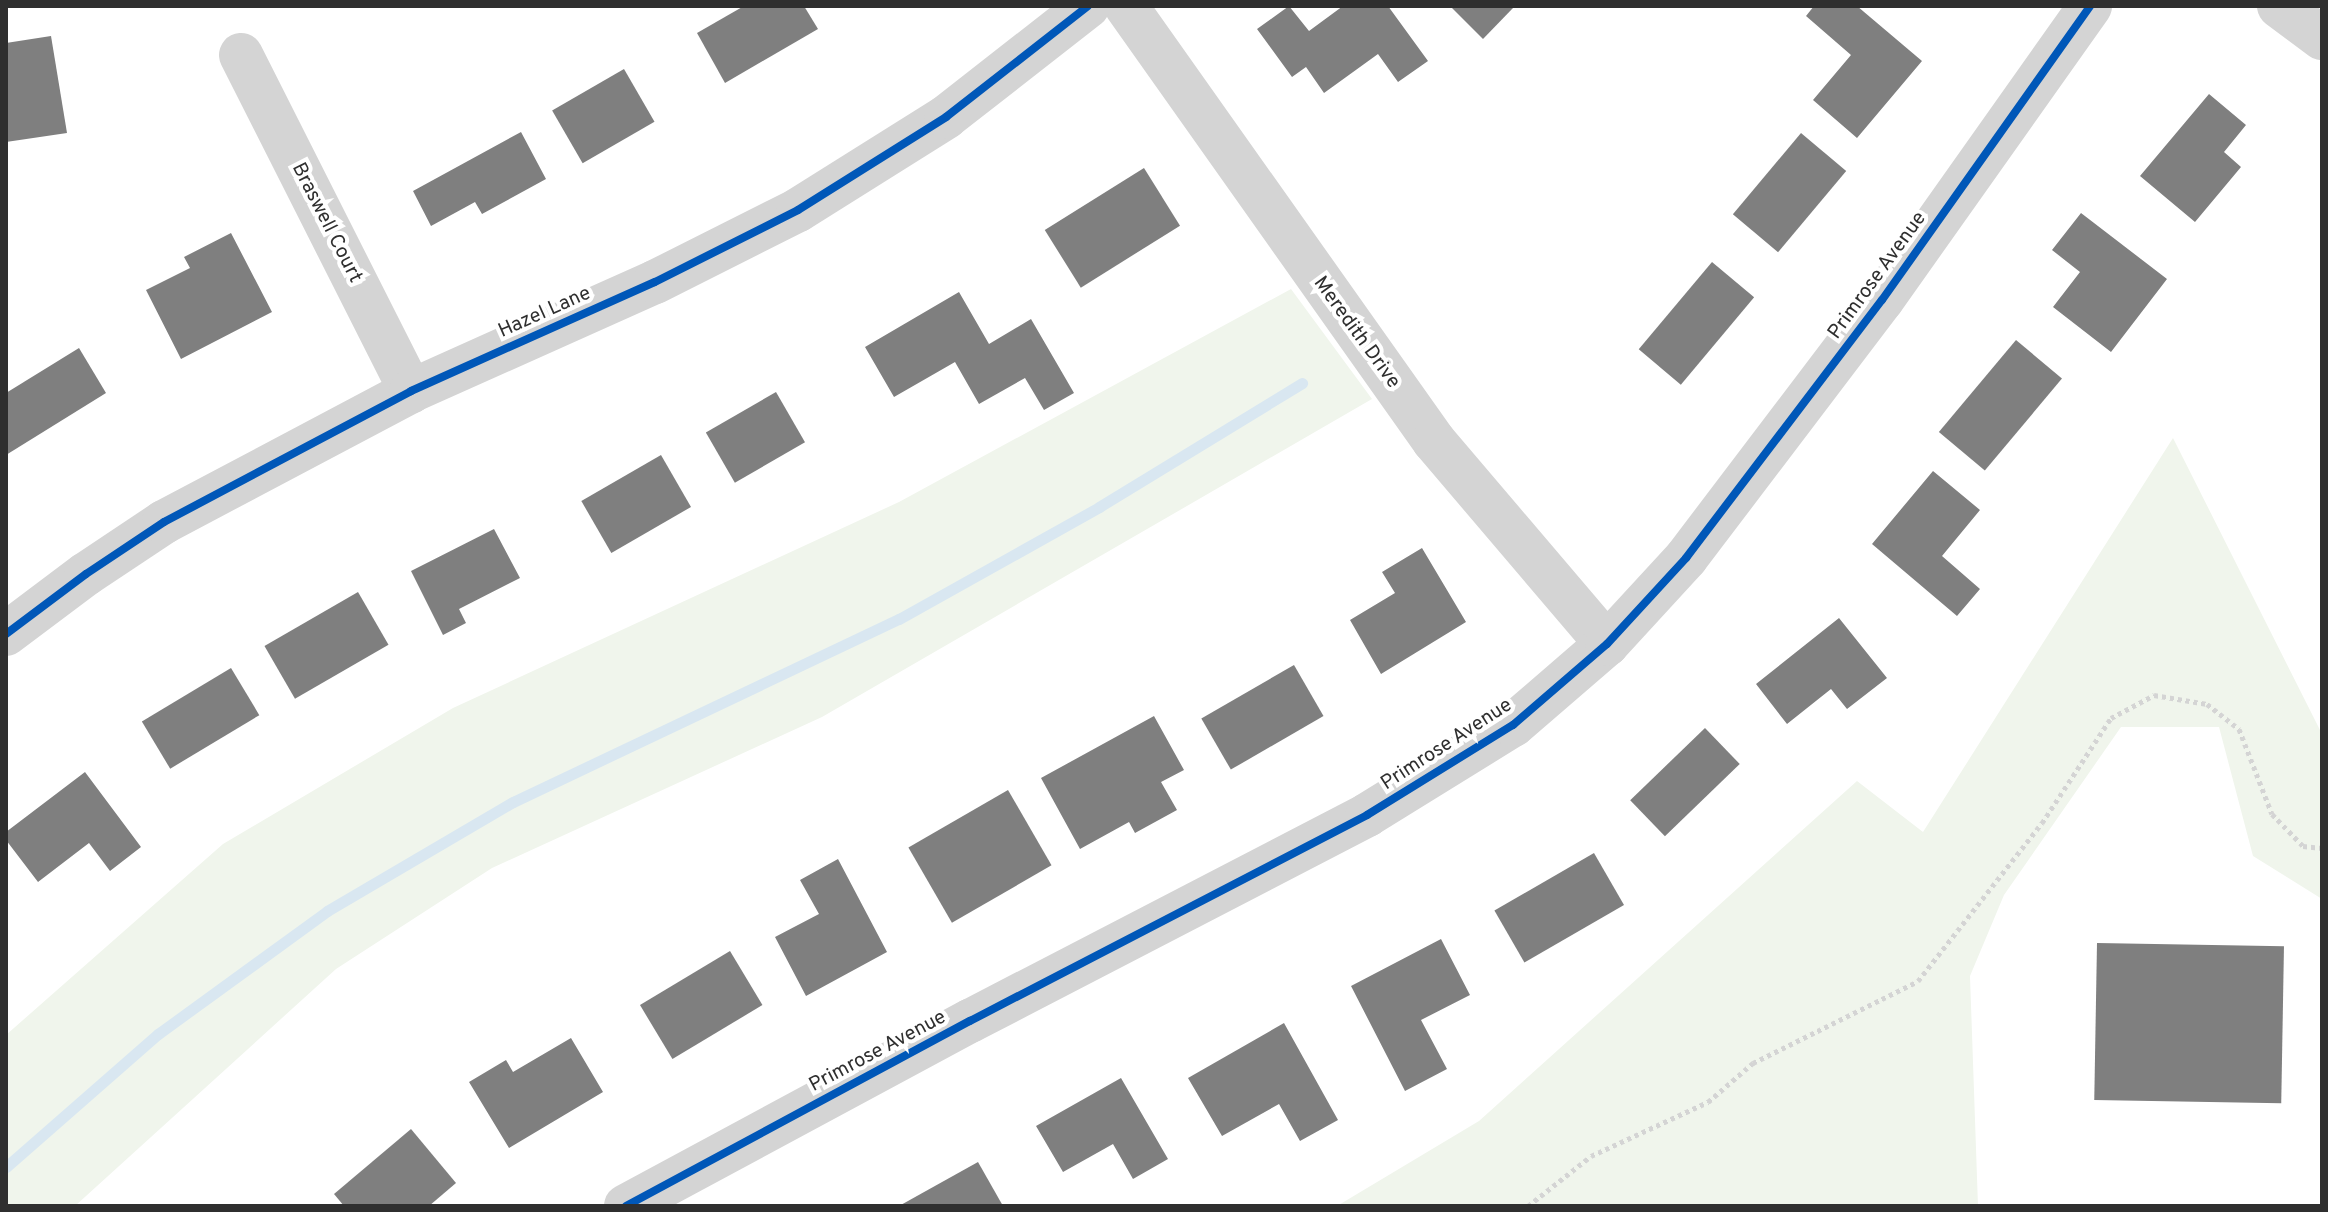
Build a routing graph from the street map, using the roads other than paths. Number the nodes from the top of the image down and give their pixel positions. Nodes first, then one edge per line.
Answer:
1 (1088, 6) edge
2 (1126, 6) edge
3 (2090, 6) edge
4 (2279, 6) edge
5 (2322, 38) edge
6 (241, 55) dead end
7 (411, 391) junction
8 (6, 634) edge
9 (1607, 644) junction
10 (626, 1206) edge

1 - 7 street, Hazel Lane
2 - 9 street, Meredith Drive
3 - 9 street, Primrose Avenue
4 - 5 street
6 - 7 street, Braswell Court
7 - 8 street, Hazel Lane
9 - 10 street, Primrose Avenue

